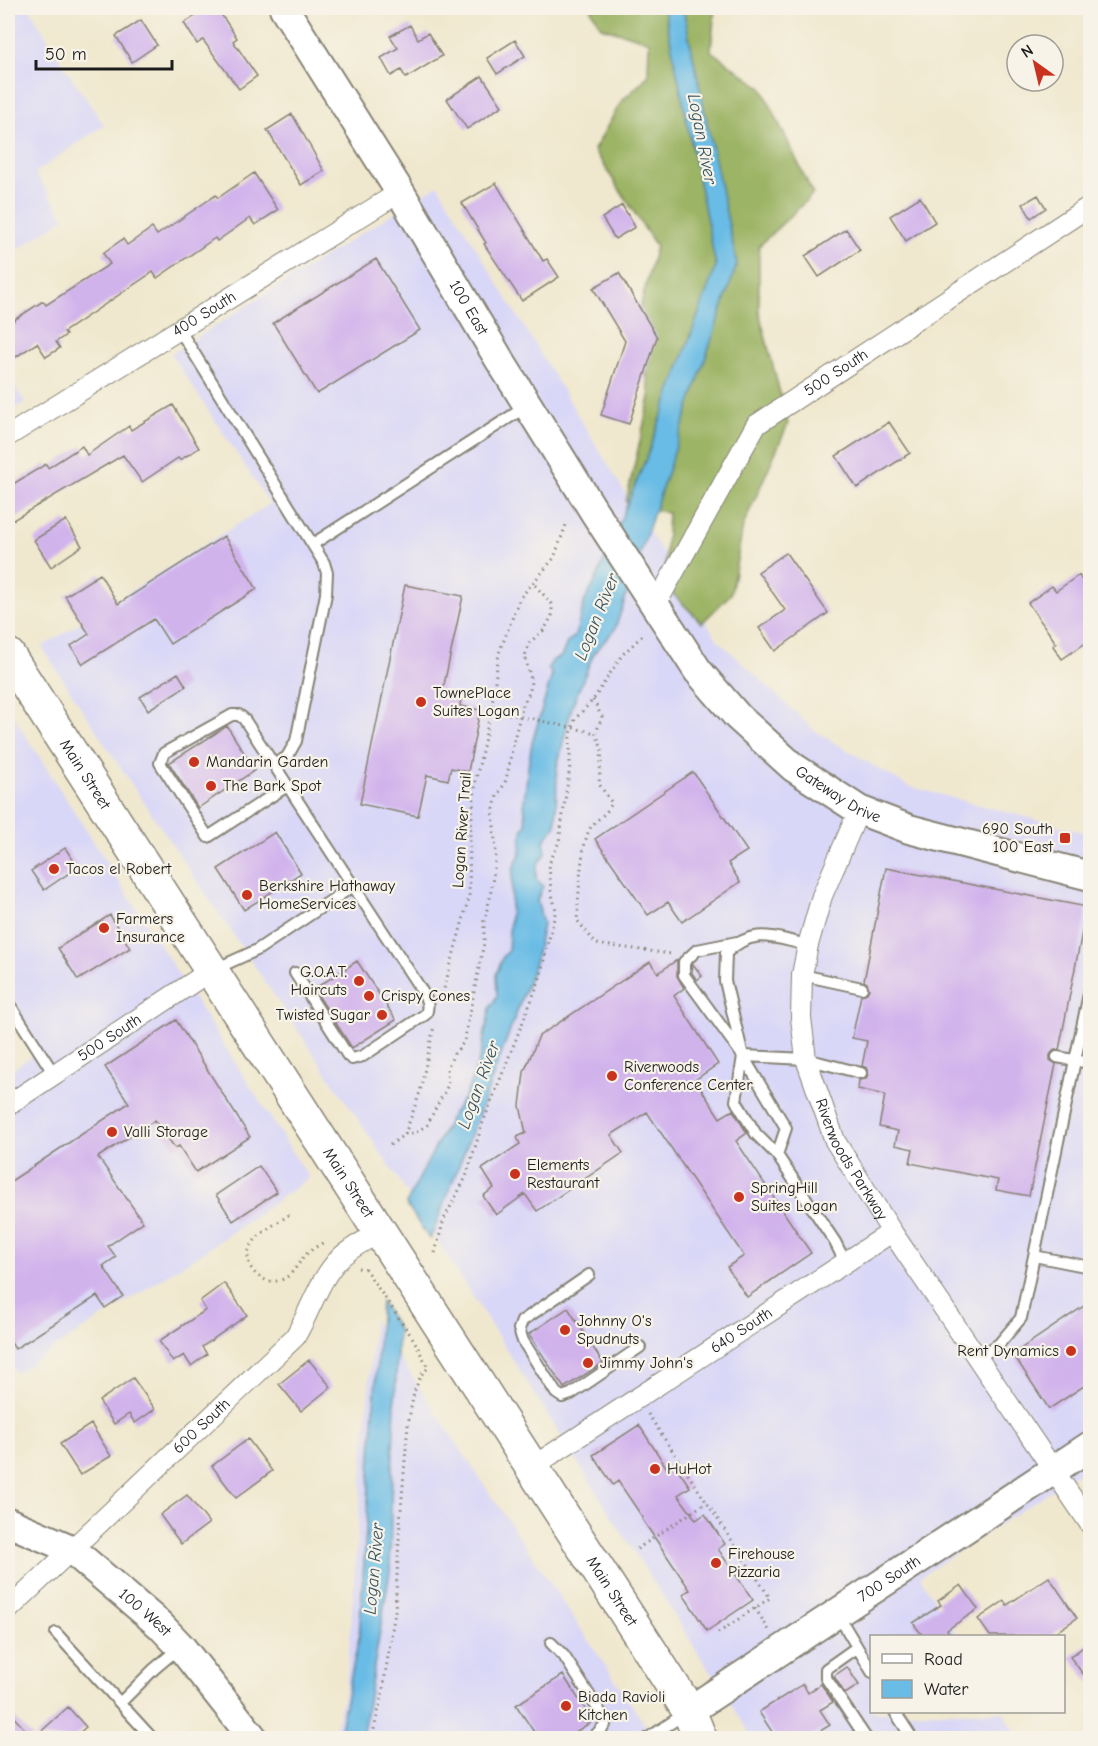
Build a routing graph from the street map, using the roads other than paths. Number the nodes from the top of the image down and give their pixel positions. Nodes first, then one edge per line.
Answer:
1 (284, 8) edge
2 (400, 192) junction
3 (1090, 206) edge
4 (179, 329) junction
5 (528, 405) junction
6 (8, 436) edge
7 (313, 544) junction
8 (655, 606) junction
9 (8, 655) edge
10 (274, 764) junction
11 (287, 786) junction
12 (860, 810) junction
13 (1090, 876) edge
14 (353, 886) junction
15 (737, 942) junction
16 (807, 945) junction
17 (210, 971) junction
18 (295, 974) dead end
19 (802, 975) junction
20 (862, 988) dead end
21 (1090, 989) edge
22 (8, 1002) edge
23 (743, 1056) junction
24 (1057, 1058) dead end
25 (806, 1059) junction
26 (1076, 1060) junction
27 (1090, 1063) edge
28 (861, 1073) dead end
29 (54, 1074) junction
30 (8, 1105) edge
31 (777, 1155) junction
32 (379, 1232) junction
33 (892, 1232) junction
34 (1034, 1256) junction
35 (845, 1262) junction
36 (1090, 1267) edge
37 (589, 1275) dead end
38 (640, 1347) dead end
39 (978, 1358) junction
40 (1090, 1446) edge
41 (532, 1467) junction
42 (1054, 1469) junction
43 (8, 1522) edge
44 (1090, 1524) edge
45 (71, 1550) junction
46 (8, 1610) edge
47 (837, 1613) junction
48 (56, 1634) dead end
49 (551, 1643) dead end
50 (181, 1647) junction
51 (857, 1647) junction
52 (870, 1669) edge
53 (120, 1703) junction
54 (896, 1713) edge
55 (695, 1725) edge
56 (152, 1738) edge
57 (253, 1738) edge
58 (593, 1738) edge
59 (648, 1738) edge
60 (717, 1738) edge
61 (866, 1738) edge
62 (912, 1738) edge

1 - 2 main road, 100 East
2 - 4 street, 400 South
2 - 5 main road, 100 East
3 - 8 street, 500 South
4 - 6 street, 400 South
4 - 7 lane
5 - 7 lane
5 - 8 main road, 100 East
7 - 10 lane
8 - 12 main road, Gateway Drive
9 - 17 highway, Main Street
10 - 11 lane
10 - 11 lane
11 - 14 lane
12 - 13 main road, Gateway Drive
12 - 16 street, Riverwoods Parkway
14 - 17 lane
14 - 18 lane
15 - 16 lane
15 - 23 lane
15 - 23 lane
16 - 19 street, Riverwoods Parkway
17 - 29 street, 500 South
17 - 32 highway, Main Street
19 - 20 lane
19 - 25 street, Riverwoods Parkway
21 - 26 lane
22 - 29 lane
23 - 25 lane
23 - 31 lane
23 - 31 lane
24 - 26 lane
25 - 28 lane
25 - 33 street, Riverwoods Parkway
26 - 27 lane
26 - 34 lane
29 - 30 street, 500 South
31 - 35 lane
32 - 41 highway, Main Street
32 - 45 street, 600 South
33 - 35 street, 640 South
33 - 39 street, Riverwoods Parkway
34 - 36 lane
34 - 39 lane
35 - 41 street, 640 South
37 - 38 lane
39 - 42 street, Riverwoods Parkway
40 - 42 main road, 700 South
41 - 55 highway, Main Street
42 - 44 street, Riverwoods Parkway
42 - 47 main road, 700 South
43 - 45 main road, 100 West
45 - 46 street, 600 South
45 - 50 main road, 100 West
47 - 51 lane
47 - 55 main road, 700 South
48 - 53 lane
49 - 58 lane
50 - 53 lane
50 - 57 main road, 100 West
51 - 52 lane
51 - 61 lane
53 - 56 lane
54 - 62 lane
55 - 59 lane
55 - 60 highway, Main Street

